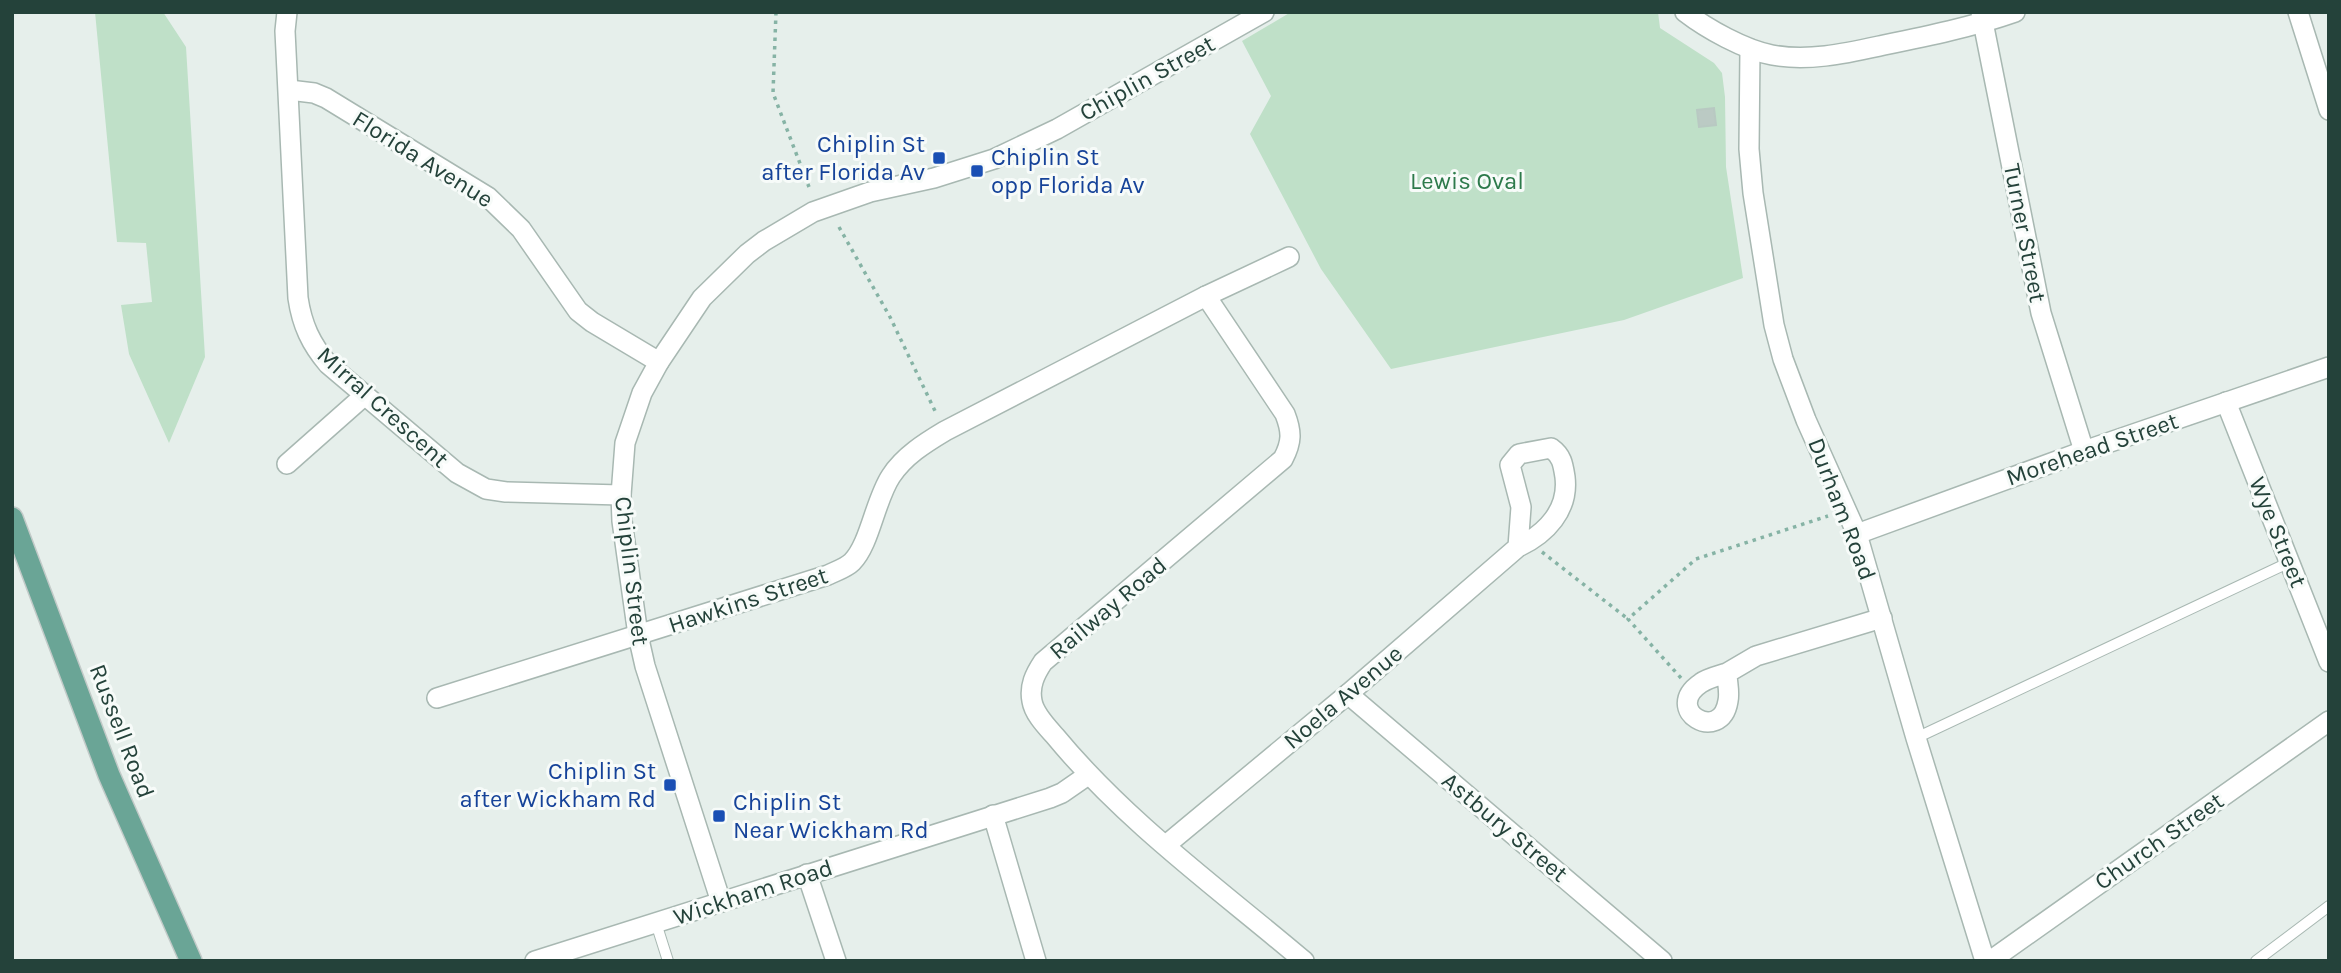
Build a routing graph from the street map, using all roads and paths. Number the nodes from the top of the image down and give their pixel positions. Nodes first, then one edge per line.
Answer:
1 (287, 12) edge
2 (776, 12) edge
3 (1264, 12) edge
4 (1685, 12) edge
5 (2015, 12) edge
6 (2298, 12) edge
7 (1982, 18) edge
8 (1749, 49) junction
9 (289, 90) junction
10 (2329, 110) edge
11 (809, 187) dead end
12 (839, 227) dead end
13 (1289, 257) dead end
14 (1206, 296) junction
15 (659, 362) junction
16 (2329, 367) edge
17 (365, 394) junction
18 (2226, 402) junction
19 (936, 413) dead end
20 (2084, 451) junction
21 (286, 464) dead end
22 (621, 495) junction
23 (1828, 516) dead end
24 (12, 518) edge
25 (1857, 534) junction
26 (1518, 547) junction
27 (1542, 552) dead end
28 (2290, 562) junction
29 (1882, 618) junction
30 (1628, 619) junction
31 (638, 635) junction
32 (2329, 663) edge
33 (1727, 673) dead end
34 (1681, 678) dead end
35 (1348, 694) junction
36 (438, 698) dead end
37 (2329, 721) edge
38 (1916, 738) junction
39 (1088, 775) junction
40 (993, 816) junction
41 (1166, 845) junction
42 (807, 874) junction
43 (721, 902) junction
44 (2329, 906) edge
45 (656, 923) junction
46 (545, 959) edge
47 (191, 961) edge
48 (668, 961) edge
49 (836, 961) edge
50 (1036, 961) edge
51 (1304, 961) edge
52 (1662, 961) edge
53 (1988, 961) edge
54 (2256, 961) edge

1 - 9 street
2 - 11 path
3 - 15 street, Chiplin Street
4 - 8 street
5 - 7 street
6 - 10 street
7 - 8 street
7 - 20 street, Turner Street
8 - 25 street, Durham Road
9 - 15 street, Florida Avenue
9 - 17 street, Mirral Crescent
12 - 19 path
13 - 14 street, Hawkins Street
14 - 31 street, Hawkins Street
14 - 39 street, Railway Road
15 - 22 street, Chiplin Street
16 - 18 street, Morehead Street
17 - 21 street
17 - 22 street, Mirral Crescent
18 - 20 street, Morehead Street
18 - 28 street, Wye Street
20 - 25 street, Morehead Street
22 - 31 street, Chiplin Street
23 - 30 path
24 - 47 main road, Russell Road
25 - 29 street, Durham Road
26 - 26 street, Noela Avenue
26 - 35 street, Noela Avenue
27 - 30 path
28 - 32 street, Wye Street
28 - 38 lane
29 - 33 street
29 - 38 street, Durham Road
30 - 34 path
31 - 36 street, Hawkins Street
31 - 43 street, Chiplin Street
35 - 41 street, Noela Avenue
35 - 52 street, Astbury Street
37 - 53 street, Church Street
38 - 53 street, Durham Road
39 - 40 street, Wickham Road
39 - 41 street, Railway Road
40 - 42 street, Wickham Road
40 - 50 street
41 - 51 street, Railway Road
42 - 43 street, Wickham Road
42 - 49 street
43 - 45 street, Wickham Road
44 - 54 lane
45 - 46 street, Wickham Road
45 - 48 lane

